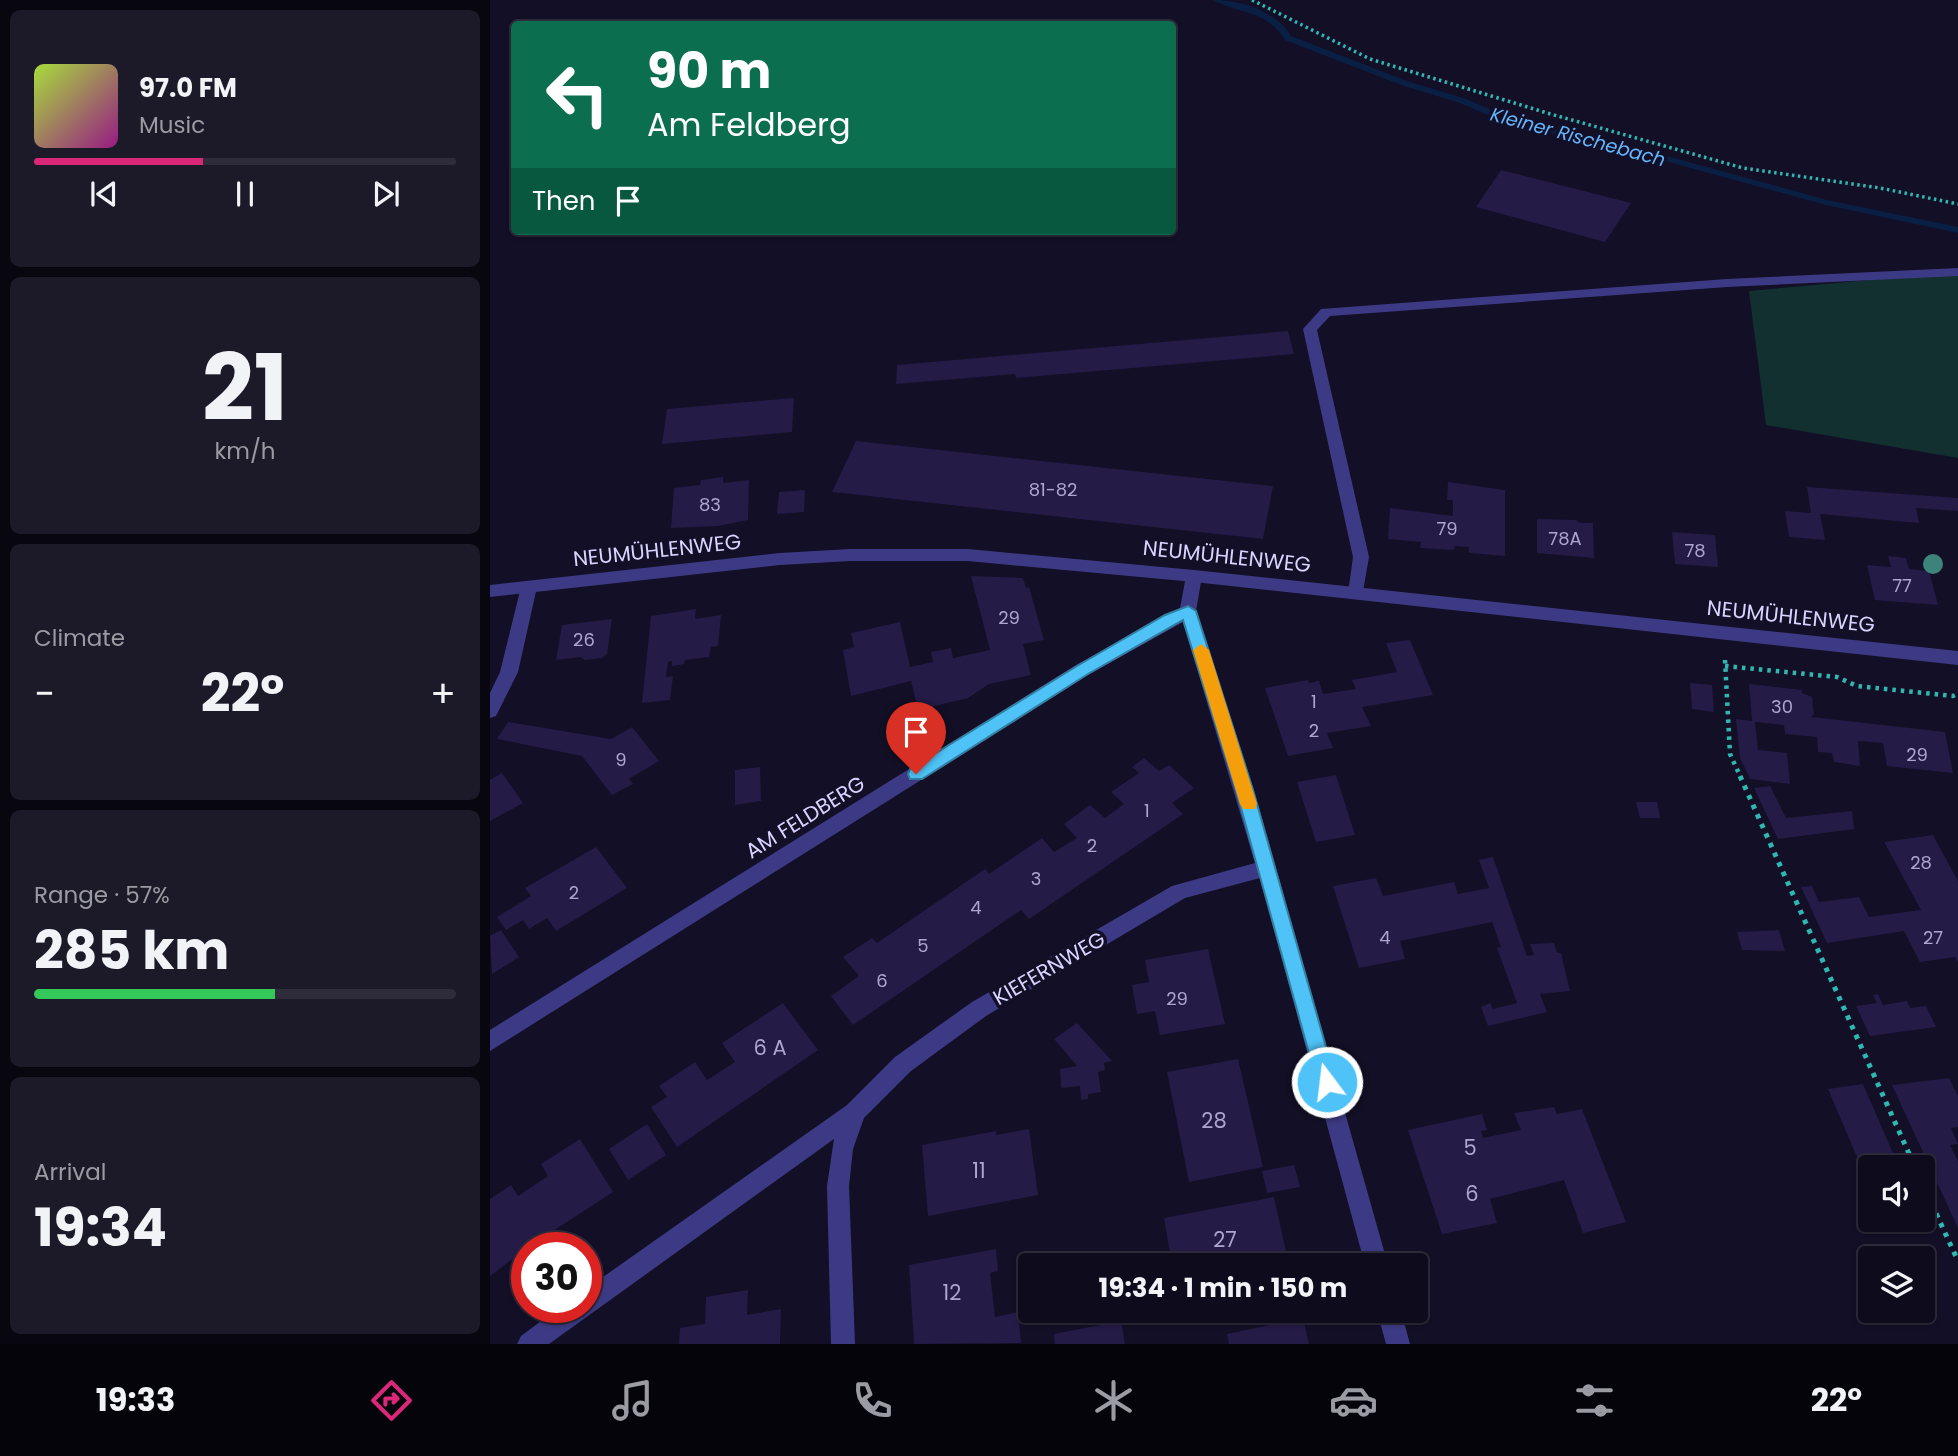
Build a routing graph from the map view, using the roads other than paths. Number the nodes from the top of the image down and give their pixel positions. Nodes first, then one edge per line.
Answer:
1 (1958, 272) edge
2 (1194, 576) junction
3 (530, 587) junction
4 (490, 591) edge
5 (1356, 593) junction
6 (1188, 611) junction
7 (1958, 658) edge
8 (490, 711) edge
9 (1267, 868) junction
10 (490, 1041) edge
11 (855, 1112) junction
12 (1374, 1253) edge
13 (602, 1292) edge
14 (558, 1323) edge
15 (1392, 1323) edge
16 (529, 1344) edge
17 (843, 1344) edge
18 (1398, 1344) edge

1 - 5 street
2 - 3 street, NEUMÜHLENWEG
2 - 5 street, NEUMÜHLENWEG
2 - 6 street
3 - 4 street, NEUMÜHLENWEG
3 - 8 street
5 - 7 street, NEUMÜHLENWEG
6 - 9 street
6 - 10 street, AM FELDBERG
9 - 11 street, KIEFERNWEG
9 - 12 street
11 - 13 street, KIEFERNWEG
11 - 17 street, KIEFERNWEG
14 - 16 street
15 - 18 street

